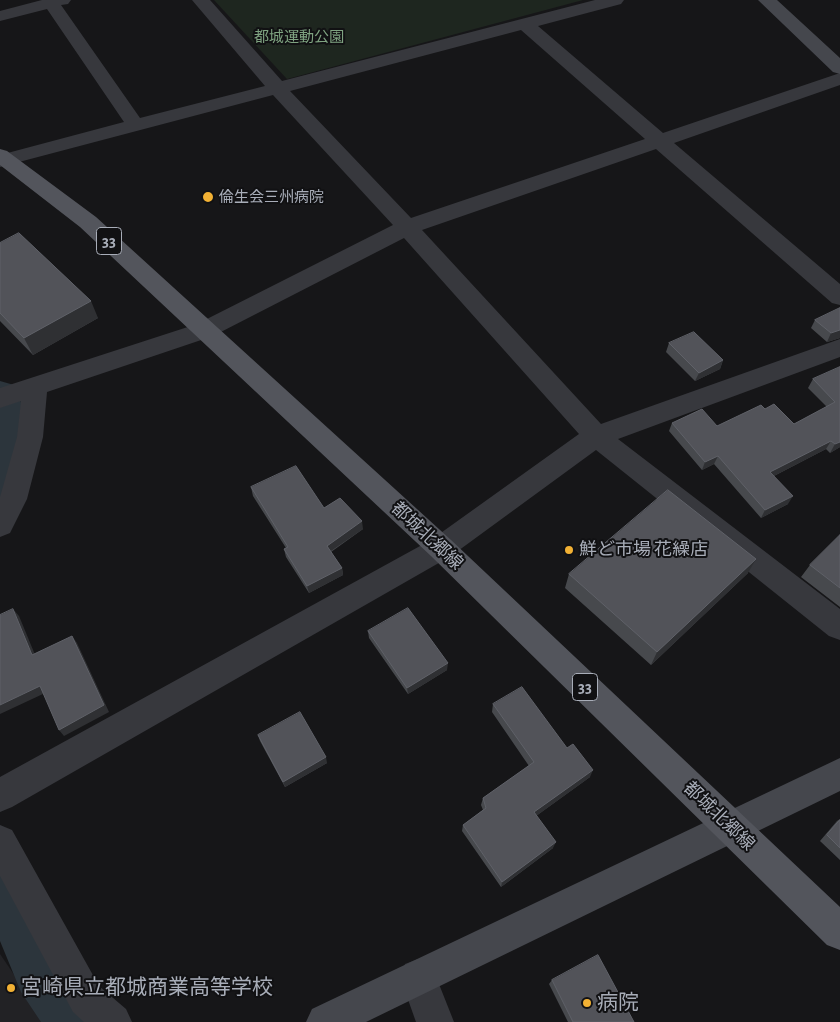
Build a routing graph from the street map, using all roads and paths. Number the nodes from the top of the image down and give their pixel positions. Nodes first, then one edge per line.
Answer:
1 (201, 0) edge
2 (615, 0) edge
3 (767, 0) edge
4 (56, 2) edge
5 (0, 16) edge
6 (524, 24) junction
7 (840, 68) edge
8 (840, 79) edge
9 (278, 89) junction
10 (136, 126) junction
11 (659, 141) junction
12 (2, 158) edge
13 (407, 227) junction
14 (840, 297) edge
15 (205, 330) junction
16 (840, 348) edge
17 (17, 392) edge
18 (596, 436) junction
19 (0, 524) edge
20 (441, 548) junction
21 (840, 627) edge
22 (840, 774) edge
23 (0, 795) edge
24 (730, 827) junction
25 (0, 842) edge
26 (840, 932) edge
27 (418, 977) junction
28 (112, 1022) edge
29 (325, 1022) edge
30 (435, 1022) edge

1 - 9 street
2 - 6 street
3 - 7 street
4 - 5 street
4 - 10 street
6 - 9 street
6 - 11 street
8 - 11 street
9 - 10 street
9 - 13 street
10 - 12 street
11 - 13 street
11 - 14 street
12 - 15 main road, 都城北郷線 / 33
13 - 15 street
13 - 18 street
15 - 17 street
15 - 20 main road, 都城北郷線 / 33
16 - 18 street
17 - 19 street
18 - 20 street
18 - 21 street
20 - 23 street
20 - 24 main road, 都城北郷線 / 33
22 - 24 street
24 - 26 main road, 都城北郷線 / 33
24 - 27 street
25 - 28 street
27 - 29 street
27 - 30 street

